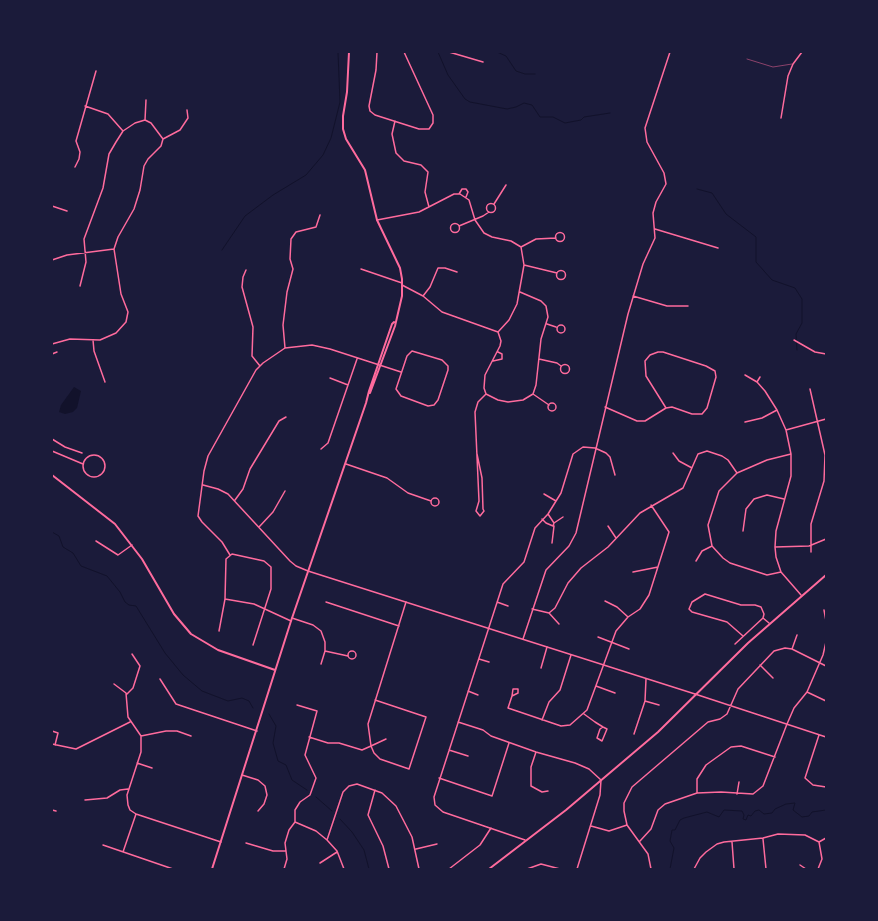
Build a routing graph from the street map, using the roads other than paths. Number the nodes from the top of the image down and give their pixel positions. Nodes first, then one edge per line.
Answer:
1 (349, 52) edge
2 (377, 52) edge
3 (449, 52) edge
4 (670, 52) edge
5 (802, 52) edge
6 (405, 53) edge
7 (748, 59) dead end
8 (483, 62) dead end
9 (794, 63) junction
10 (96, 70) dead end
11 (146, 100) dead end
12 (85, 106) junction
13 (187, 110) dead end
14 (781, 118) dead end
15 (145, 120) junction
16 (395, 121) junction
17 (123, 131) junction
18 (164, 139) junction
19 (74, 167) dead end
20 (506, 185) dead end
21 (459, 194) junction
22 (466, 197) junction
23 (494, 204) junction
24 (52, 206) edge
25 (429, 207) junction
26 (67, 211) dead end
27 (489, 212) junction
28 (320, 215) dead end
29 (377, 220) junction
30 (475, 220) junction
31 (459, 226) junction
32 (655, 229) junction
33 (556, 238) junction
34 (521, 247) junction
35 (718, 248) dead end
36 (114, 249) junction
37 (84, 252) junction
38 (52, 260) edge
39 (524, 265) junction
40 (361, 269) dead end
41 (246, 270) dead end
42 (457, 272) dead end
43 (557, 273) junction
44 (402, 284) junction
45 (80, 286) dead end
46 (520, 292) junction
47 (423, 296) junction
48 (633, 296) junction
49 (688, 306) dead end
50 (547, 324) junction
51 (557, 327) junction
52 (498, 332) junction
53 (93, 340) junction
54 (794, 340) dead end
55 (52, 344) edge
56 (285, 348) junction
57 (57, 352) dead end
58 (498, 352) junction
59 (52, 354) edge
60 (826, 354) edge
61 (358, 358) junction
62 (539, 359) junction
63 (493, 361) junction
64 (379, 365) junction
65 (260, 366) junction
66 (561, 366) junction
67 (401, 372) junction
68 (745, 375) dead end
69 (760, 377) dead end
70 (330, 378) dead end
71 (105, 382) dead end
72 (756, 382) junction
73 (348, 385) junction
74 (810, 389) dead end
75 (486, 394) junction
76 (533, 394) junction
77 (549, 405) dead end
78 (605, 407) junction
79 (666, 408) junction
80 (777, 410) junction
81 (286, 417) dead end
82 (826, 419) edge
83 (745, 422) dead end
84 (818, 422) junction
85 (786, 430) junction
86 (52, 439) edge
87 (595, 448) junction
88 (321, 449) dead end
89 (52, 451) edge
90 (82, 453) dead end
91 (673, 453) dead end
92 (478, 454) junction
93 (791, 454) junction
94 (83, 464) junction
95 (346, 464) junction
96 (692, 468) junction
97 (737, 473) junction
98 (52, 475) edge
99 (615, 475) dead end
100 (203, 486) junction
101 (285, 491) dead end
102 (544, 494) dead end
103 (784, 499) junction
104 (235, 500) junction
105 (431, 501) junction
106 (557, 501) junction
107 (651, 505) junction
108 (548, 514) junction
109 (563, 517) dead end
110 (542, 519) junction
111 (554, 524) junction
112 (608, 526) dead end
113 (259, 527) junction
114 (743, 531) dead end
115 (616, 538) junction
116 (826, 539) edge
117 (96, 541) dead end
118 (552, 544) dead end
119 (132, 545) junction
120 (712, 546) junction
121 (809, 546) junction
122 (775, 547) junction
123 (811, 552) dead end
124 (230, 556) junction
125 (696, 561) dead end
126 (658, 567) junction
127 (308, 571) junction
128 (632, 572) dead end
129 (781, 572) junction
130 (826, 574) edge
131 (801, 595) junction
132 (225, 599) junction
133 (605, 601) dead end
134 (326, 602) dead end
135 (406, 602) junction
136 (497, 602) junction
137 (508, 606) dead end
138 (264, 609) junction
139 (532, 609) junction
140 (824, 610) dead end
141 (549, 613) junction
142 (628, 617) junction
143 (292, 618) junction
144 (763, 618) junction
145 (291, 621) junction
146 (826, 621) edge
147 (769, 623) junction
148 (559, 624) dead end
149 (398, 626) junction
150 (488, 628) junction
151 (220, 631) dead end
152 (797, 635) dead end
153 (743, 636) junction
154 (598, 637) dead end
155 (523, 639) junction
156 (826, 642) edge
157 (610, 643) junction
158 (735, 644) dead end
159 (253, 645) dead end
160 (547, 647) junction
161 (629, 649) dead end
162 (792, 649) junction
163 (325, 651) junction
164 (132, 654) dead end
165 (571, 655) junction
166 (348, 656) dead end
167 (479, 659) junction
168 (489, 662) dead end
169 (321, 664) dead end
170 (820, 664) junction
171 (603, 665) junction
172 (760, 665) junction
173 (826, 666) edge
174 (541, 668) dead end
175 (275, 670) junction
176 (773, 678) dead end
177 (160, 679) dead end
178 (646, 679) junction
179 (114, 684) dead end
180 (596, 686) junction
181 (468, 691) junction
182 (807, 692) junction
183 (615, 693) dead end
184 (127, 694) junction
185 (695, 694) junction
186 (478, 695) dead end
187 (512, 696) dead end
188 (375, 700) junction
189 (645, 701) junction
190 (826, 701) edge
191 (297, 705) dead end
192 (659, 706) dead end
193 (731, 706) junction
194 (584, 714) junction
195 (542, 720) junction
196 (130, 722) junction
197 (458, 722) junction
198 (786, 724) junction
199 (603, 727) junction
200 (52, 731) edge
201 (257, 731) junction
202 (634, 734) dead end
203 (819, 735) junction
204 (141, 736) junction
205 (191, 736) dead end
206 (309, 737) junction
207 (826, 737) edge
208 (386, 739) dead end
209 (509, 743) junction
210 (52, 744) edge
211 (55, 745) junction
212 (371, 746) junction
213 (449, 750) junction
214 (536, 752) junction
215 (468, 756) dead end
216 (775, 756) junction
217 (137, 763) junction
218 (152, 768) dead end
219 (242, 775) junction
220 (439, 778) junction
221 (601, 780) junction
222 (739, 782) dead end
223 (826, 787) edge
224 (128, 789) junction
225 (375, 790) junction
226 (548, 791) dead end
227 (696, 793) junction
228 (737, 794) junction
229 (85, 800) dead end
230 (52, 810) edge
231 (258, 810) dead end
232 (56, 811) dead end
233 (136, 814) junction
234 (295, 822) junction
235 (627, 825) junction
236 (591, 826) junction
237 (490, 828) junction
238 (763, 838) junction
239 (826, 838) edge
240 (327, 840) junction
241 (525, 840) junction
242 (640, 841) junction
243 (221, 842) junction
244 (732, 842) junction
245 (819, 842) junction
246 (246, 843) dead end
247 (103, 844) dead end
248 (437, 844) dead end
249 (416, 849) junction
250 (286, 850) junction
251 (337, 851) junction
252 (123, 852) junction
253 (320, 863) dead end
254 (800, 865) dead end
255 (173, 869) edge
256 (212, 869) edge
257 (284, 869) edge
258 (344, 869) edge
259 (389, 869) edge
260 (420, 869) edge
261 (449, 869) edge
262 (490, 869) edge
263 (527, 869) edge
264 (560, 869) edge
265 (577, 869) edge
266 (651, 869) edge
267 (694, 869) edge
268 (734, 869) edge
269 (766, 869) edge
270 (806, 869) edge
271 (818, 869) edge

1 - 29 main road
2 - 16 street
3 - 8 street
4 - 32 street
5 - 9 street
6 - 16 street
7 - 9 lane
9 - 14 street
10 - 12 street
11 - 15 street
12 - 17 street
12 - 19 street
13 - 18 street
15 - 17 street
15 - 18 street
16 - 25 street
17 - 37 street
18 - 36 street
20 - 23 street
21 - 22 street
21 - 22 street
21 - 25 street
22 - 30 street
23 - 27 street
23 - 27 street
24 - 26 street
25 - 29 street
27 - 30 street
28 - 56 street
29 - 44 main road
30 - 31 street
30 - 34 street
31 - 31 street
32 - 35 street
32 - 48 street
33 - 33 street
33 - 34 street
34 - 39 street
36 - 37 street
36 - 53 street
37 - 38 street
37 - 45 street
39 - 43 street
39 - 46 street
40 - 44 street
41 - 65 street
42 - 47 street
43 - 43 street
44 - 47 street
44 - 64 main road
46 - 50 street
46 - 52 street
47 - 52 street
48 - 49 street
48 - 78 street
50 - 51 street
50 - 62 street
51 - 51 street
52 - 58 street
53 - 55 street
53 - 71 street
54 - 60 street
56 - 61 street
56 - 65 street
57 - 59 street
58 - 63 street
58 - 63 street
61 - 64 street
61 - 73 street
62 - 66 street
62 - 76 street
63 - 75 street
64 - 67 street
64 - 95 main road
65 - 100 street
66 - 66 street
67 - 67 street
68 - 72 street
69 - 72 street
70 - 73 street
72 - 80 street
73 - 88 street
74 - 84 street
75 - 76 street
75 - 92 street
76 - 77 street
78 - 79 street
78 - 87 street
79 - 79 street
80 - 83 street
80 - 85 street
81 - 104 street
82 - 84 street
84 - 85 street
84 - 121 street
85 - 93 street
86 - 90 street
87 - 99 street
87 - 106 street
87 - 139 street
89 - 94 street
91 - 96 street
92 - 92 street
93 - 97 street
93 - 103 street
94 - 94 street
95 - 105 street
95 - 127 main road
96 - 97 street
96 - 107 street
97 - 120 street
98 - 119 main road
100 - 104 street
100 - 124 street
101 - 113 street
102 - 106 street
103 - 114 street
103 - 122 street
104 - 113 street
105 - 105 street
106 - 108 street
107 - 115 street
107 - 126 street
108 - 110 street
108 - 111 street
109 - 111 street
110 - 111 street
110 - 136 street
111 - 118 street
112 - 115 street
113 - 127 street
115 - 141 street
116 - 121 street
117 - 119 street
119 - 175 main road
120 - 125 street
120 - 129 street
121 - 122 street
121 - 123 street
122 - 129 street
124 - 132 street
124 - 138 street
126 - 128 street
126 - 142 street
127 - 135 street
127 - 143 main road
129 - 131 street
130 - 131 main road
131 - 147 main road
132 - 138 street
132 - 151 street
133 - 142 street
134 - 149 street
135 - 149 street
135 - 150 street
136 - 137 street
136 - 150 street
138 - 145 street
138 - 159 street
139 - 141 street
139 - 155 street
140 - 146 street
141 - 148 street
142 - 157 street
143 - 145 main road
143 - 163 street
144 - 147 street
144 - 153 street
144 - 153 street
145 - 175 main road
147 - 185 main road
149 - 188 street
150 - 155 street
150 - 167 street
152 - 162 street
153 - 158 street
154 - 157 street
155 - 160 street
156 - 170 street
157 - 161 street
157 - 171 street
160 - 165 street
160 - 174 street
162 - 170 street
162 - 172 street
163 - 166 street
163 - 169 street
164 - 184 street
165 - 171 street
165 - 195 street
167 - 168 street
167 - 181 street
170 - 173 street
170 - 182 street
171 - 178 street
171 - 180 street
172 - 176 street
172 - 193 street
175 - 201 main road
177 - 201 street
178 - 185 street
178 - 189 street
179 - 184 street
180 - 183 street
180 - 194 street
181 - 186 street
181 - 197 street
182 - 190 street
182 - 198 street
184 - 196 street
185 - 193 street
185 - 221 main road
187 - 195 street
188 - 212 street
188 - 212 street
189 - 192 street
189 - 202 street
191 - 206 street
193 - 198 street
193 - 235 street
194 - 195 street
194 - 199 street
196 - 204 street
196 - 211 street
197 - 209 street
197 - 213 street
198 - 203 street
198 - 216 street
199 - 199 street
200 - 211 street
201 - 219 main road
203 - 207 street
203 - 223 street
204 - 205 street
204 - 217 street
206 - 212 street
206 - 234 street
208 - 212 street
209 - 214 street
209 - 220 street
210 - 211 street
213 - 215 street
213 - 220 street
214 - 221 street
214 - 226 street
216 - 227 street
216 - 228 street
217 - 218 street
217 - 224 street
219 - 231 street
219 - 243 main road
220 - 237 street
221 - 236 street
221 - 241 main road
222 - 228 street
224 - 229 street
224 - 233 street
225 - 240 street
225 - 249 street
225 - 259 street
227 - 228 street
227 - 242 street
230 - 232 street
233 - 243 street
233 - 252 street
234 - 240 street
234 - 250 street
235 - 236 street
235 - 242 street
236 - 265 street
237 - 241 street
237 - 261 street
238 - 244 street
238 - 245 street
238 - 269 street
239 - 245 street
240 - 251 street
241 - 262 main road
242 - 266 street
243 - 256 main road
244 - 267 street
244 - 268 street
245 - 271 street
246 - 250 street
247 - 252 street
248 - 249 street
249 - 260 street
250 - 257 street
251 - 253 street
251 - 258 street
252 - 255 street
254 - 270 street
263 - 264 street

